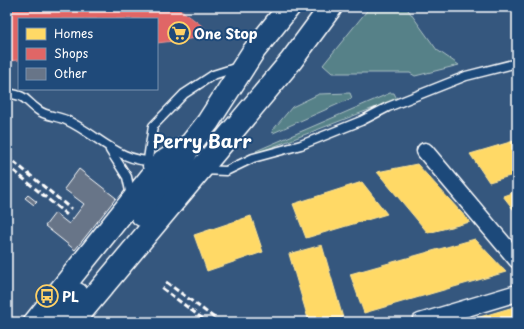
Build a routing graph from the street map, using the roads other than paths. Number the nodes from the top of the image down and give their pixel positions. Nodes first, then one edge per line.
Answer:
1 (289, 7) edge
2 (331, 7) edge
3 (250, 58) junction
4 (517, 63) edge
5 (7, 93) edge
6 (190, 145) junction
7 (110, 150) junction
8 (425, 151) dead end
9 (157, 161) junction
10 (198, 171) junction
11 (137, 194) junction
12 (517, 260) edge
13 (517, 293) edge
14 (35, 322) edge
15 (55, 322) edge
16 (73, 322) edge
17 (92, 322) edge
18 (420, 322) edge

1 - 3 highway
2 - 10 highway
3 - 6 highway
3 - 9 lane
4 - 10 lane
5 - 7 lane
6 - 9 highway
6 - 15 highway
7 - 9 lane
7 - 11 lane
8 - 12 street
9 - 11 highway
10 - 16 highway
10 - 17 highway
11 - 14 highway
13 - 18 street

